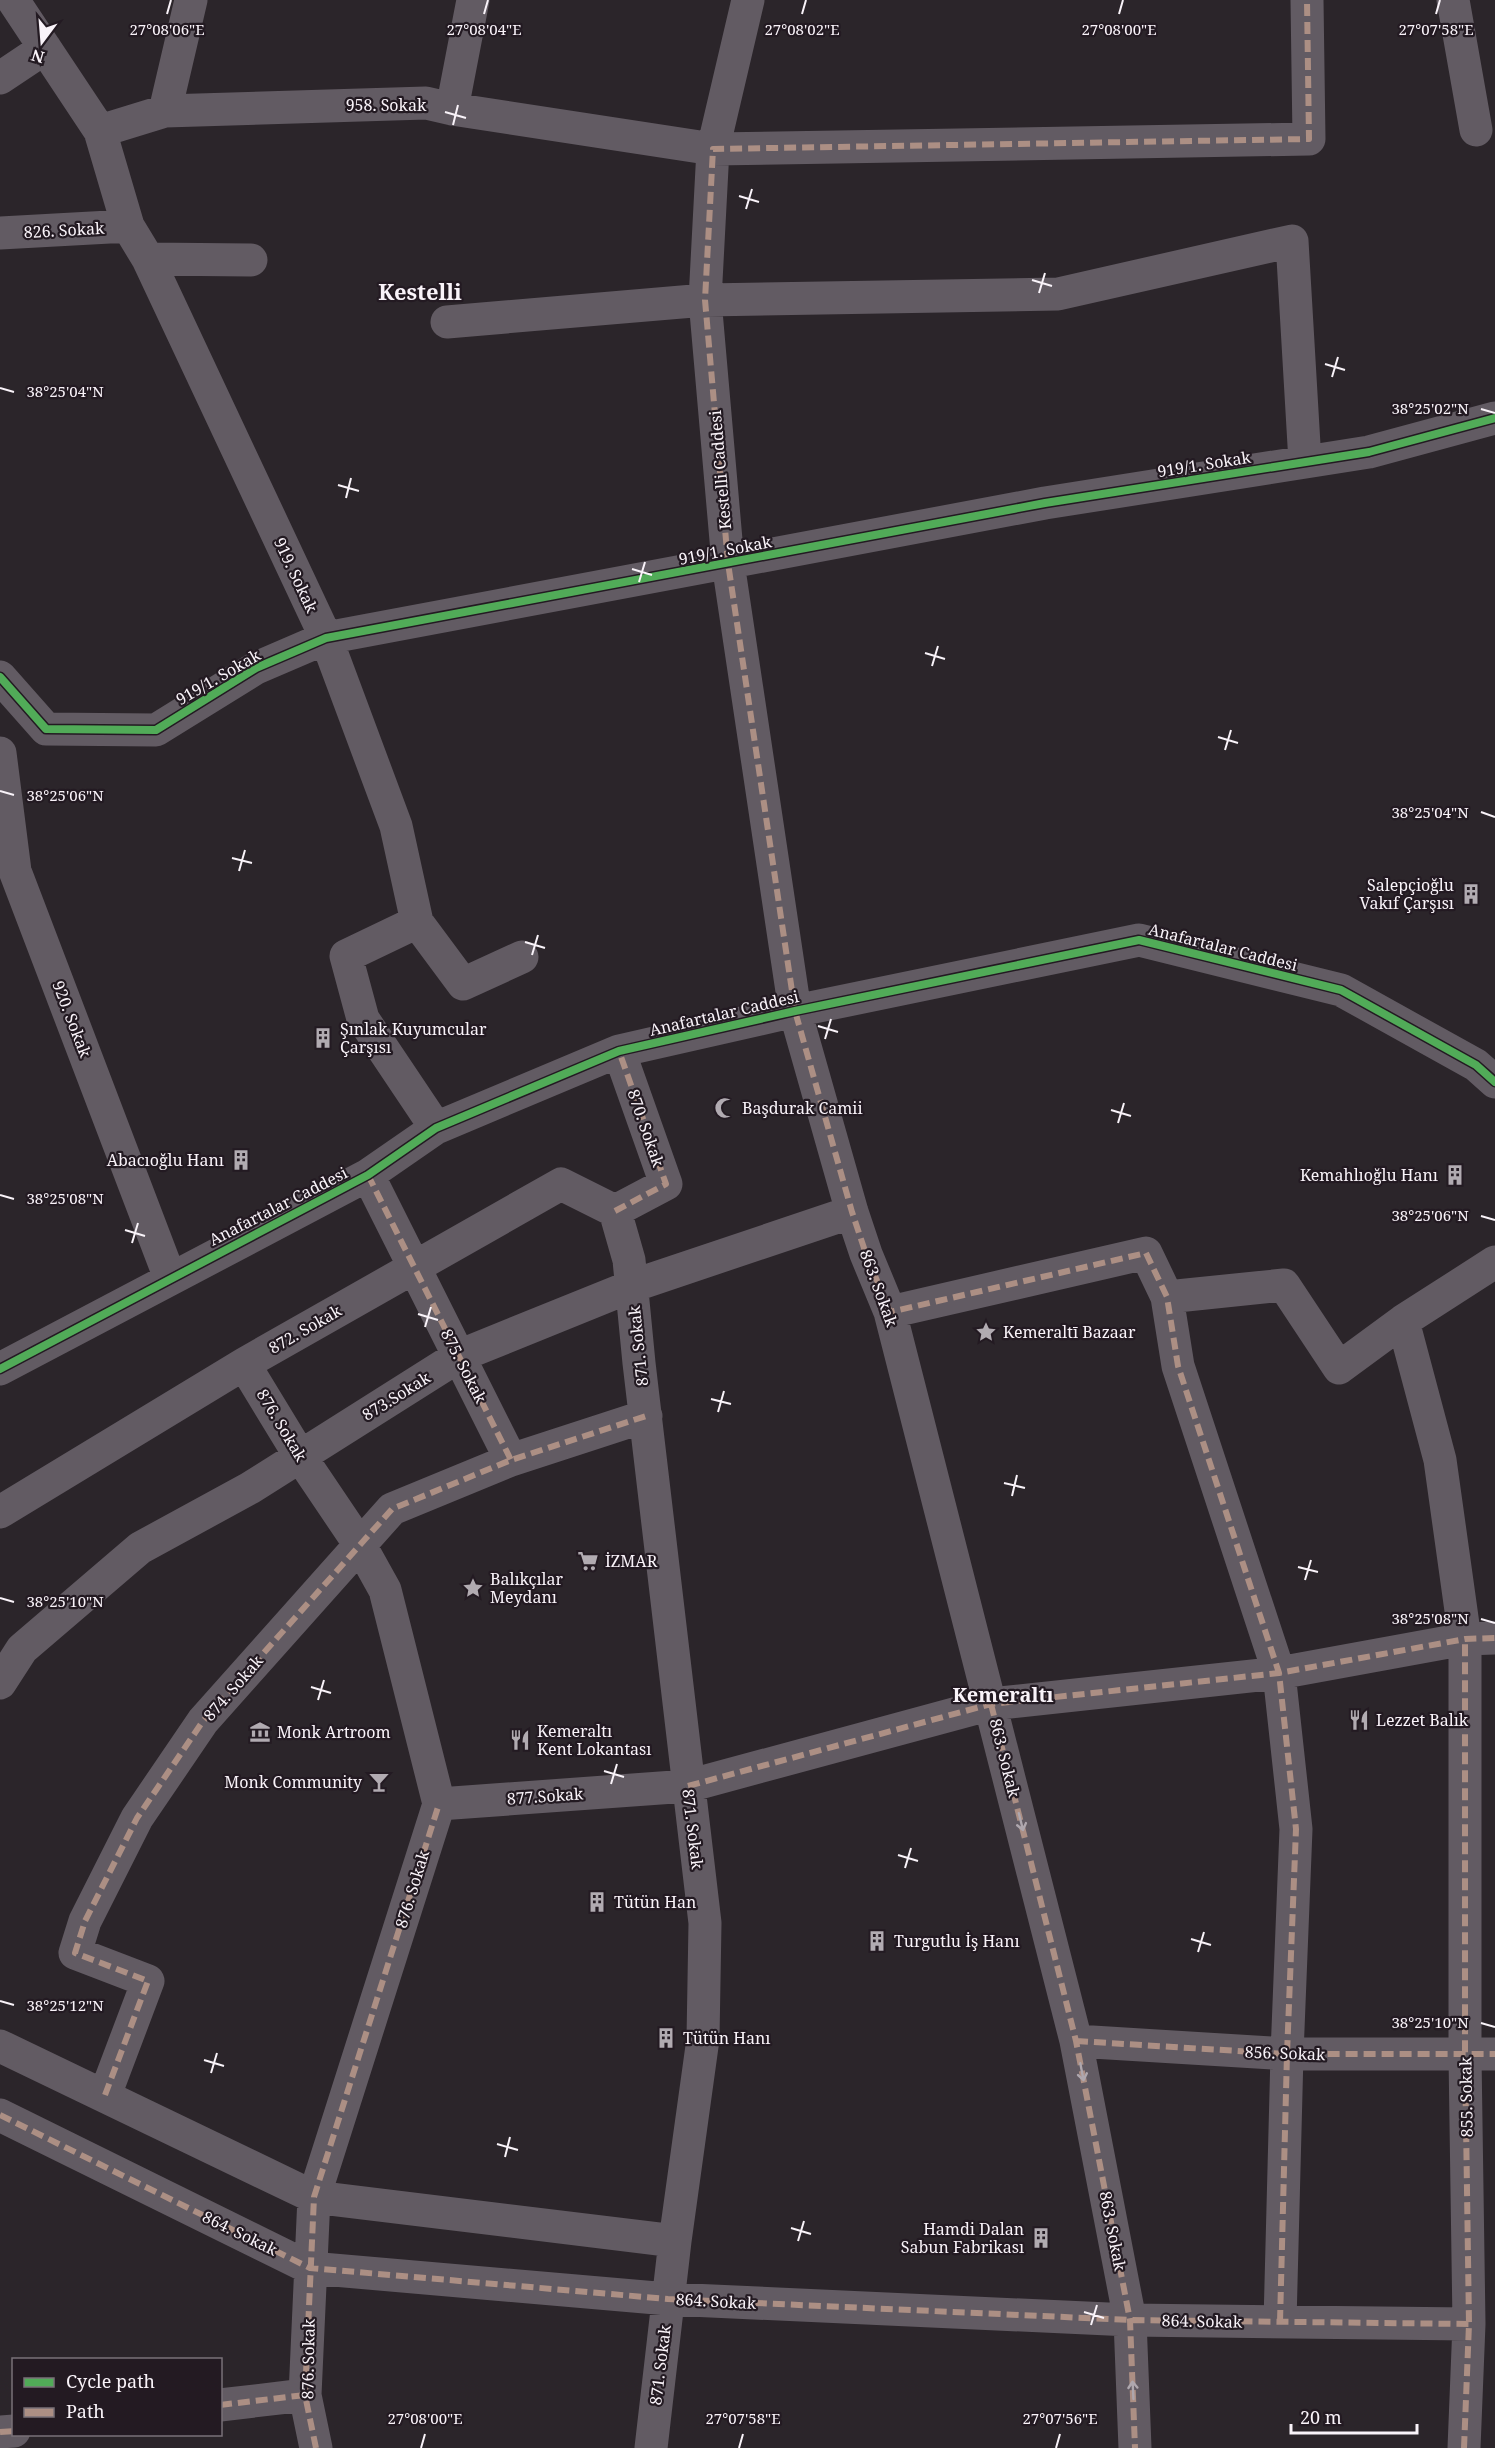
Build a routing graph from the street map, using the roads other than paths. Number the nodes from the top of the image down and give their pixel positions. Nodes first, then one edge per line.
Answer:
1 (13, 0) edge
2 (191, 0) edge
3 (473, 0) edge
4 (748, 0) edge
5 (1307, 0) edge
6 (1453, 0) edge
7 (45, 48) junction
8 (0, 78) edge
9 (452, 109) junction
10 (165, 111) junction
11 (1476, 130) dead end
12 (100, 131) junction
13 (713, 149) junction
14 (128, 226) junction
15 (0, 233) edge
16 (148, 259) junction
17 (251, 260) dead end
18 (705, 300) junction
19 (447, 322) dead end
20 (1495, 418) edge
21 (1305, 462) junction
22 (728, 563) junction
23 (326, 638) junction
24 (0, 677) edge
25 (0, 753) edge
26 (417, 922) junction
27 (522, 957) dead end
28 (795, 1011) junction
29 (619, 1051) junction
30 (1495, 1082) edge
31 (436, 1128) junction
32 (368, 1175) junction
33 (615, 1211) junction
34 (852, 1212) junction
35 (1495, 1262) edge
36 (414, 1267) junction
37 (170, 1278) junction
38 (632, 1287) junction
39 (1167, 1297) junction
40 (890, 1312) junction
41 (1403, 1321) junction
42 (459, 1356) junction
43 (4, 1359) edge
44 (244, 1364) junction
45 (646, 1416) junction
46 (300, 1456) junction
47 (511, 1460) junction
48 (0, 1512) edge
49 (360, 1545) junction
50 (1480, 1638) edge
51 (1280, 1673) junction
52 (0, 1683) edge
53 (991, 1704) junction
54 (688, 1786) junction
55 (439, 1804) junction
56 (1076, 2041) junction
57 (0, 2046) edge
58 (1287, 2054) junction
59 (1480, 2055) edge
60 (105, 2095) junction
61 (0, 2115) edge
62 (314, 2197) junction
63 (675, 2241) junction
64 (310, 2268) junction
65 (668, 2299) junction
66 (1130, 2320) junction
67 (1280, 2322) junction
68 (1469, 2324) junction
69 (304, 2395) junction
70 (222, 2405) edge
71 (316, 2448) edge
72 (651, 2448) edge
73 (1135, 2448) edge
74 (1464, 2448) edge

1 - 7 street, 919. Sokak
2 - 10 street
3 - 9 street
4 - 13 street, Kestelli Caddesi
5 - 13 street, 958. Sokak
6 - 11 street
7 - 8 street
7 - 12 street, 919. Sokak
9 - 10 street, 958. Sokak
9 - 13 street, 958. Sokak
10 - 12 street, 958. Sokak
12 - 14 street, 919. Sokak
13 - 18 street, Kestelli Caddesi
14 - 15 street, 826. Sokak
14 - 16 street, 919. Sokak
16 - 17 street
16 - 23 street, 919. Sokak
18 - 19 street
18 - 21 street
18 - 22 street, Kestelli Caddesi
20 - 21 street, 919/1. Sokak
21 - 22 street, 919/1. Sokak
22 - 23 street, 919/1. Sokak
22 - 28 street, Kestelli Caddesi
23 - 24 street, 919/1. Sokak
23 - 26 street, 919. Sokak
25 - 37 street, 920. Sokak
26 - 27 street
26 - 31 street
28 - 29 street, Anafartalar Caddesi
28 - 30 street, Anafartalar Caddesi
28 - 34 street, 863. Sokak
29 - 31 street, Anafartalar Caddesi
29 - 33 street, 870. Sokak
31 - 32 street, Anafartalar Caddesi
32 - 36 street, 875. Sokak
32 - 37 street, Anafartalar Caddesi
33 - 36 street, 872. Sokak
33 - 38 street, 871. Sokak
34 - 38 street, 873.Sokak
34 - 40 street, 863. Sokak
35 - 41 street
36 - 42 street, 875. Sokak
36 - 44 street, 872. Sokak
37 - 43 street, Anafartalar Caddesi
38 - 42 street, 873.Sokak
38 - 45 street, 871. Sokak
39 - 40 street
39 - 41 street
39 - 51 street
40 - 53 street, 863. Sokak
41 - 50 street, 855. Sokak
42 - 46 street, 873.Sokak
42 - 47 street, 875. Sokak
44 - 46 street, 876. Sokak
44 - 48 street, 872. Sokak
45 - 47 street, 874. Sokak
45 - 54 street, 871. Sokak
46 - 49 street, 876. Sokak
46 - 52 street, 873.Sokak
47 - 49 street, 874. Sokak
49 - 55 street, 876. Sokak
49 - 60 street, 874. Sokak
50 - 51 street, 877.Sokak
50 - 59 street, 855. Sokak
51 - 53 street, 877.Sokak
51 - 58 street
53 - 54 street, 877.Sokak
53 -> 56 street, 863. Sokak
54 - 55 street, 877.Sokak
54 - 63 street, 871. Sokak
55 - 62 street, 876. Sokak
56 - 58 street, 856. Sokak
56 -> 66 street, 863. Sokak
57 - 60 street
58 - 59 street, 856. Sokak
58 - 67 street
59 - 68 street, 855. Sokak
60 - 62 street
61 - 64 street, 864. Sokak
62 - 63 street
62 - 64 street, 876. Sokak
63 - 65 street, 871. Sokak
64 - 65 street, 864. Sokak
64 - 69 street, 876. Sokak
65 - 66 street, 864. Sokak
65 - 72 street, 871. Sokak
66 - 67 street, 864. Sokak
73 -> 66 street, 863. Sokak
67 - 68 street, 864. Sokak
68 - 74 street, 855. Sokak
69 - 70 street
69 - 71 street, 876. Sokak

